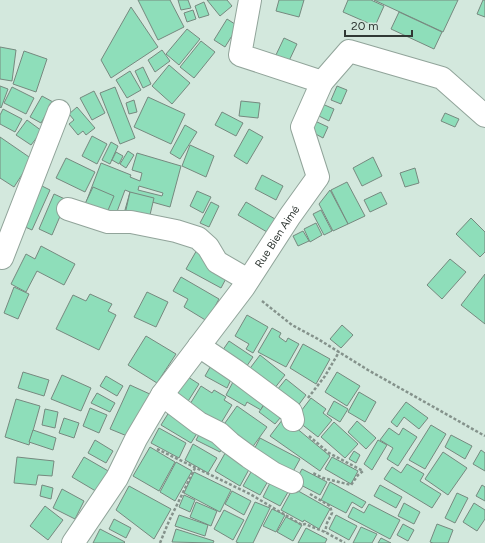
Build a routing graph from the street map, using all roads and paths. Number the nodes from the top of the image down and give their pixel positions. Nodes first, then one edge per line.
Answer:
1 (250, 0) edge
2 (322, 82) junction
3 (59, 111) dead end
4 (485, 116) edge
5 (68, 209) dead end
6 (1, 262) edge
7 (246, 283) junction
8 (199, 346) junction
9 (339, 352) junction
10 (162, 395) junction
11 (293, 420) junction
12 (485, 436) edge
13 (136, 439) junction
14 (195, 468) junction
15 (292, 482) junction
16 (325, 532) junction
17 (73, 543) edge
18 (160, 543) edge
19 (345, 543) edge

1 - 2 street
2 - 4 street, Rue Bien Aimé
2 - 7 street, Rue Bien Aimé
3 - 6 street
5 - 7 street
7 - 8 street, Rue Bien Aimé
7 - 9 path
8 - 10 street, Rue Bien Aimé
8 - 11 street
9 - 11 path
9 - 12 path
10 - 13 street, Rue Bien Aimé
10 - 15 street
11 - 15 path
13 - 14 path
13 - 17 street, Rue Bien Aimé
14 - 16 path
14 - 18 path
15 - 16 path
16 - 19 path

